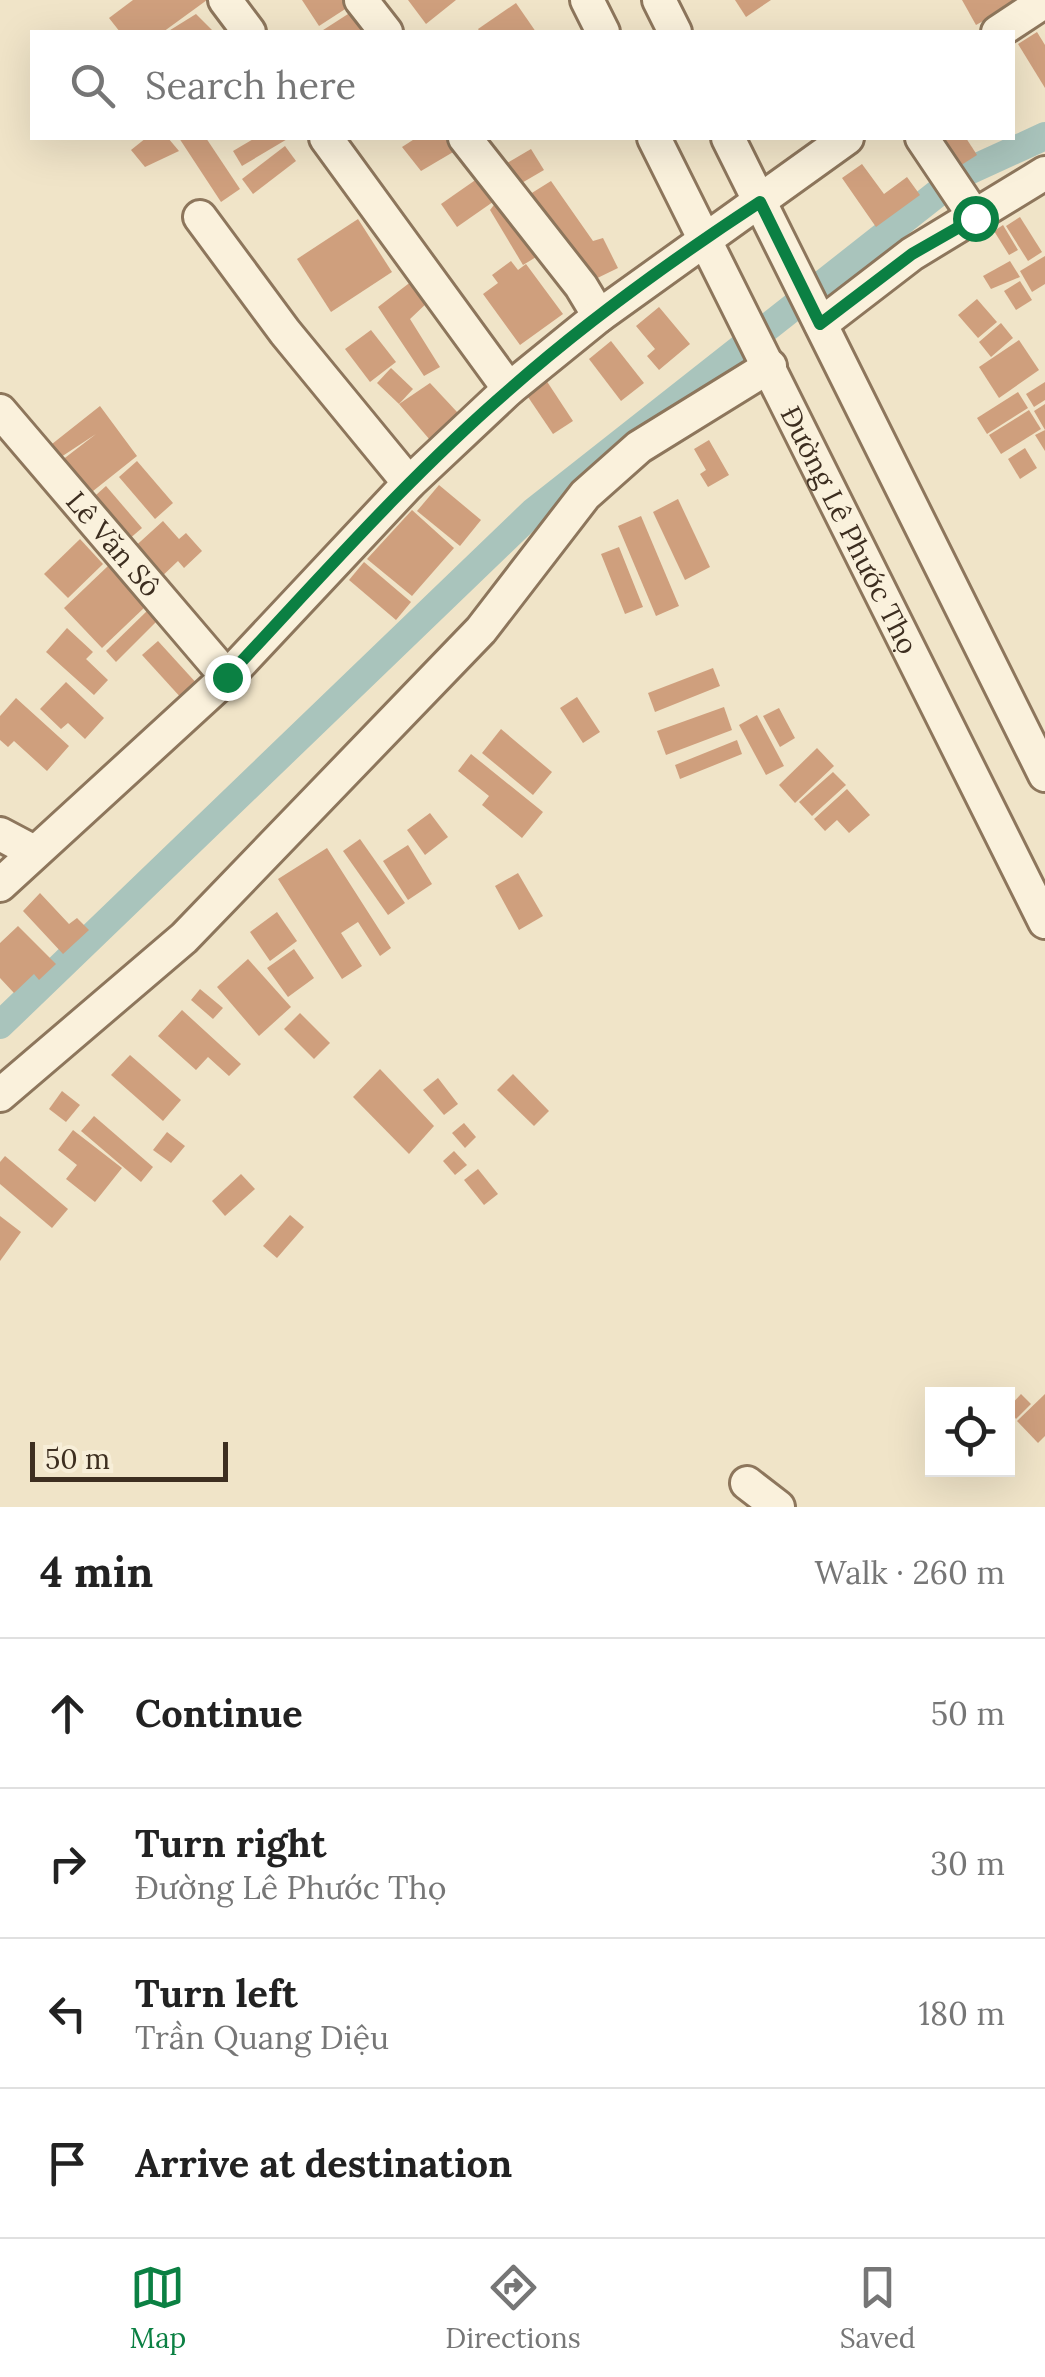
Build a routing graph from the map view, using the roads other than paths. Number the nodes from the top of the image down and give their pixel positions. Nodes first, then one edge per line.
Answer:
1 (225, 0) edge
2 (362, 0) edge
3 (587, 0) edge
4 (659, 0) edge
5 (1045, 1) edge
6 (248, 30) edge
7 (384, 30) edge
8 (602, 30) edge
9 (674, 30) edge
10 (1001, 30) edge
11 (327, 140) edge
12 (468, 140) edge
13 (655, 140) edge
14 (729, 140) edge
15 (844, 140) edge
16 (923, 140) edge
17 (1045, 173) edge
18 (760, 202) junction
19 (200, 217) dead end
20 (975, 218) junction
21 (703, 239) junction
22 (598, 316) junction
23 (819, 321) junction
24 (766, 359) junction
25 (509, 389) junction
26 (0, 410) edge
27 (409, 483) junction
28 (227, 677) junction
29 (1045, 775) edge
30 (0, 834) edge
31 (34, 852) junction
32 (0, 885) edge
33 (1045, 922) edge
34 (0, 1094) edge
35 (747, 1483) dead end
36 (778, 1507) edge

1 - 6 street
2 - 7 street
3 - 8 street
4 - 9 street
5 - 10 street
11 - 25 street
12 - 22 street
13 - 21 street, Đường Lê Phước Thọ
14 - 18 street
15 - 18 street
16 - 20 street
17 - 20 street
18 - 21 street
18 - 23 street
19 - 27 street
20 - 23 street
21 - 22 street
21 - 24 street, Đường Lê Phước Thọ
22 - 25 street
23 - 29 street
24 - 33 street, Đường Lê Phước Thọ
24 - 34 street
25 - 27 street
26 - 28 street, Lê Văn Sô
27 - 28 street
28 - 31 street
30 - 31 street
31 - 32 street
35 - 36 street

